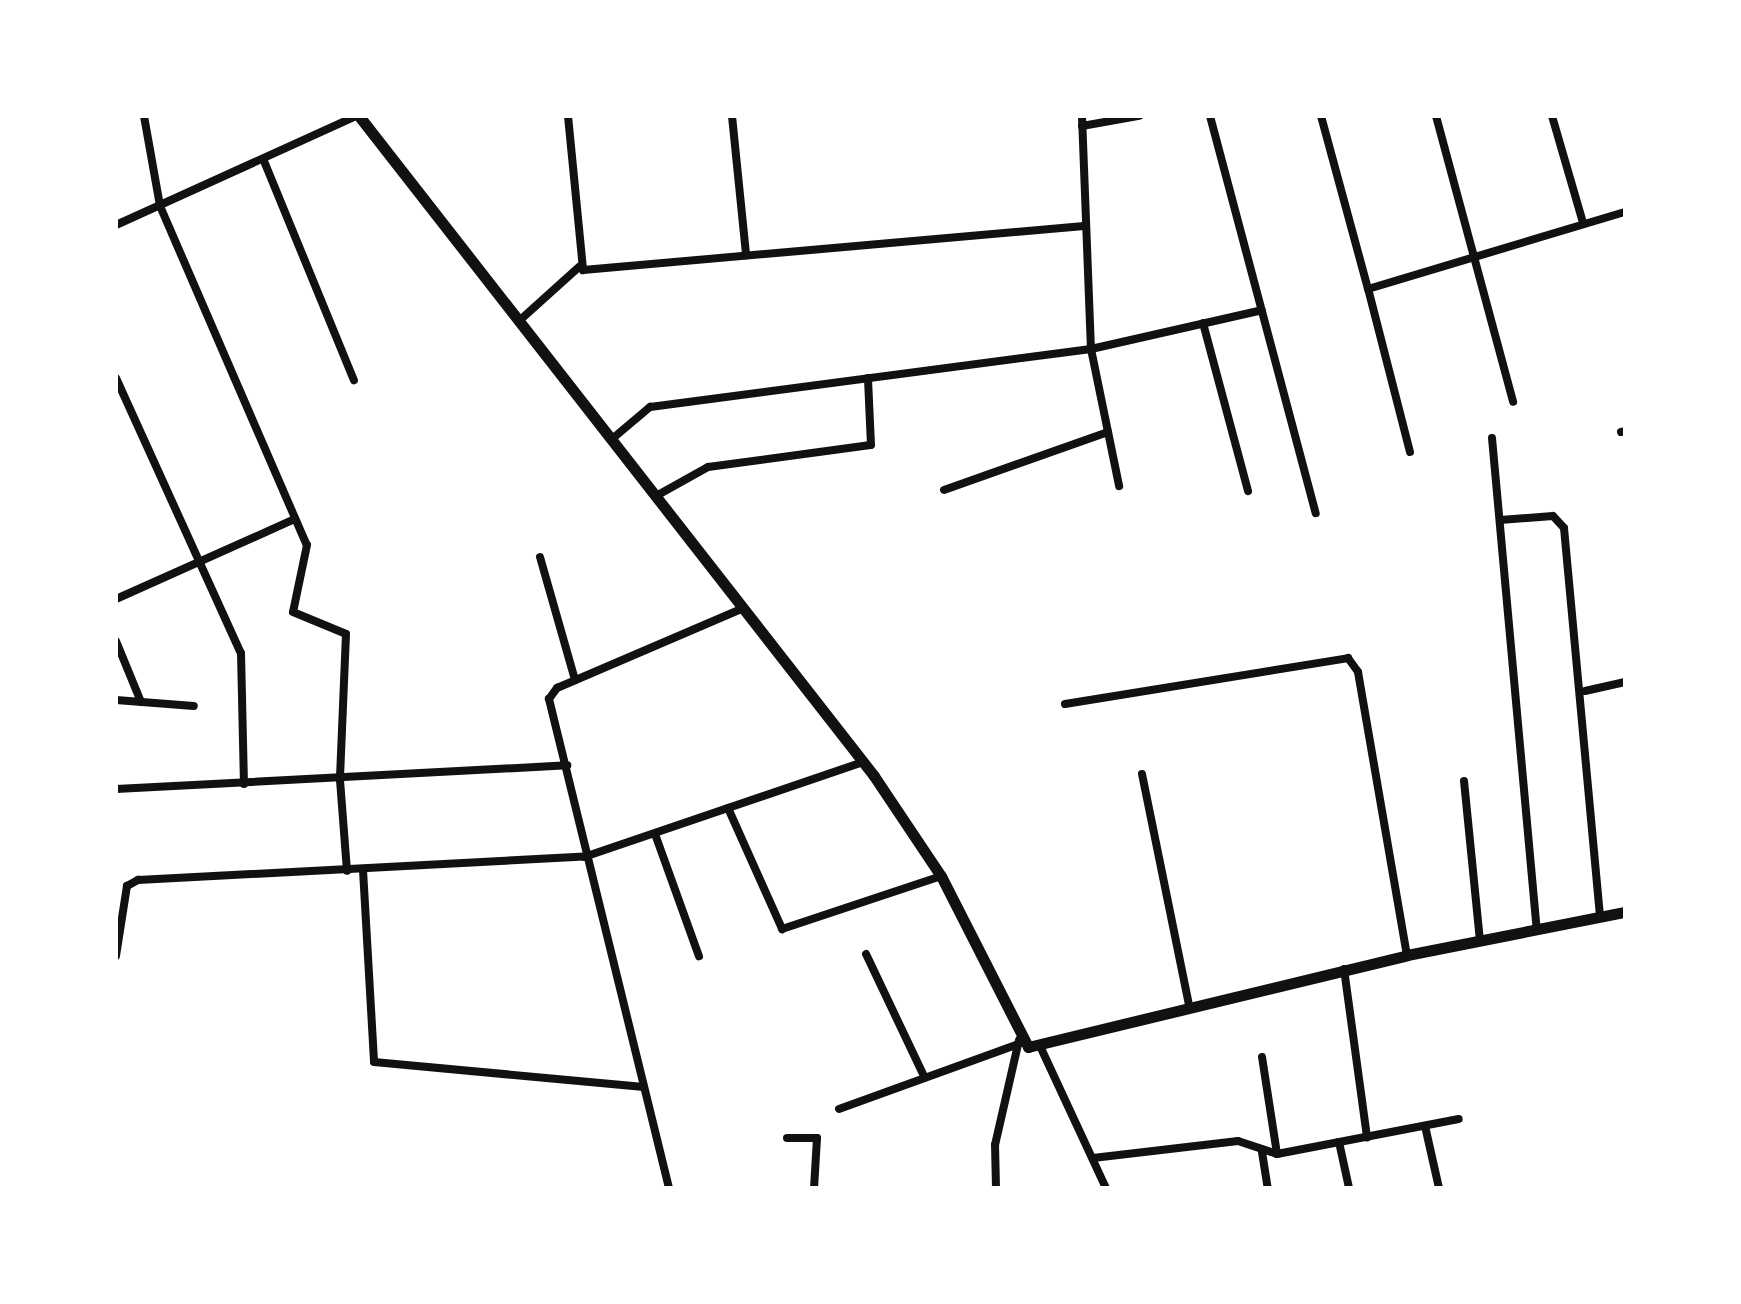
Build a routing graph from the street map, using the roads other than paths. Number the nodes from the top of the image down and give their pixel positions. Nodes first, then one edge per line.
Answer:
1 (144, 116) edge
2 (358, 116) edge
3 (568, 116) edge
4 (732, 116) edge
5 (1139, 116) edge
6 (1210, 116) edge
7 (1321, 116) edge
8 (1436, 116) edge
9 (1552, 116) edge
10 (1082, 121) edge
11 (264, 161) junction
12 (160, 206) junction
13 (1625, 212) edge
14 (1583, 223) junction
15 (116, 225) edge
16 (1084, 226) junction
17 (746, 255) junction
18 (1475, 257) junction
19 (579, 267) junction
20 (1368, 289) junction
21 (1262, 310) junction
22 (519, 321) junction
23 (1203, 323) junction
24 (1091, 349) junction
25 (116, 378) edge
26 (868, 378) junction
27 (354, 380) dead end
28 (1513, 402) dead end
29 (1108, 432) junction
30 (1492, 438) dead end
31 (612, 439) junction
32 (1410, 452) dead end
33 (1119, 486) dead end
34 (944, 490) dead end
35 (1248, 491) dead end
36 (656, 496) junction
37 (1316, 513) dead end
38 (295, 519) junction
39 (1500, 520) junction
40 (540, 557) dead end
41 (200, 562) junction
42 (116, 599) edge
43 (744, 608) junction
44 (116, 641) edge
45 (575, 680) junction
46 (1625, 682) edge
47 (1585, 691) junction
48 (116, 700) edge
49 (141, 702) junction
50 (1065, 704) dead end
51 (194, 706) dead end
52 (863, 762) junction
53 (567, 765) junction
54 (1142, 774) dead end
55 (340, 780) junction
56 (1464, 781) dead end
57 (244, 784) junction
58 (116, 789) edge
59 (728, 808) junction
60 (655, 834) junction
61 (592, 855) junction
62 (363, 870) junction
63 (347, 871) junction
64 (941, 876) junction
65 (116, 881) edge
66 (131, 882) junction
67 (1625, 912) edge
68 (1600, 916) junction
69 (1537, 929) junction
70 (1480, 940) junction
71 (866, 954) dead end
72 (1407, 955) junction
73 (116, 956) edge
74 (699, 956) dead end
75 (1344, 969) junction
76 (1189, 1005) junction
77 (1019, 1041) junction
78 (1040, 1046) junction
79 (1262, 1057) dead end
80 (925, 1078) junction
81 (644, 1087) junction
82 (839, 1109) dead end
83 (1459, 1119) dead end
84 (1425, 1126) junction
85 (1367, 1137) junction
86 (787, 1138) dead end
87 (1339, 1142) junction
88 (1262, 1152) junction
89 (1277, 1154) junction
90 (1093, 1158) junction
91 (669, 1188) edge
92 (814, 1188) edge
93 (996, 1188) edge
94 (1106, 1188) edge
95 (1268, 1188) edge
96 (1349, 1188) edge
97 (1439, 1188) edge

1 - 12 street
2 - 11 street
2 - 22 street
3 - 19 street
4 - 17 street
5 - 10 street
6 - 21 street
7 - 20 street
8 - 18 street
9 - 14 street
10 - 16 street
11 - 12 street
11 - 27 street
12 - 15 street
12 - 38 street
13 - 14 street
14 - 18 street
16 - 17 street
16 - 24 street
17 - 19 street
18 - 20 street
18 - 28 street
19 - 22 street
20 - 32 street
21 - 23 street
21 - 37 street
22 - 31 street
23 - 24 street
23 - 35 street
24 - 26 street
24 - 29 street
25 - 41 street
26 - 31 street
26 - 36 street
29 - 33 street
29 - 34 street
30 - 39 street
31 - 36 street
36 - 43 street
38 - 41 street
38 - 55 street
39 - 47 street
39 - 69 street
40 - 45 street
41 - 42 street
41 - 57 street
43 - 45 street
43 - 52 street
44 - 49 street
45 - 53 street
46 - 47 street
47 - 68 street
48 - 49 street
49 - 51 street
50 - 72 street
52 - 59 street
52 - 64 street
53 - 55 street
53 - 61 street
54 - 76 street
55 - 57 street
55 - 63 street
56 - 70 street
57 - 58 street
59 - 60 street
59 - 64 street
60 - 61 street
60 - 74 street
61 - 62 street
61 - 81 street
62 - 63 street
62 - 81 street
63 - 66 street
64 - 77 street
65 - 66 street
66 - 73 street
67 - 68 street
68 - 69 street
69 - 70 street
70 - 72 street
71 - 80 street
72 - 75 street
75 - 76 street
75 - 85 street
76 - 78 street
77 - 78 street
77 - 80 street
77 - 93 street
78 - 90 street
79 - 89 street
80 - 82 street
81 - 91 street
83 - 84 street
84 - 85 street
84 - 97 street
85 - 87 street
86 - 92 street
87 - 89 street
87 - 96 street
88 - 89 street
88 - 90 street
88 - 95 street
90 - 94 street

